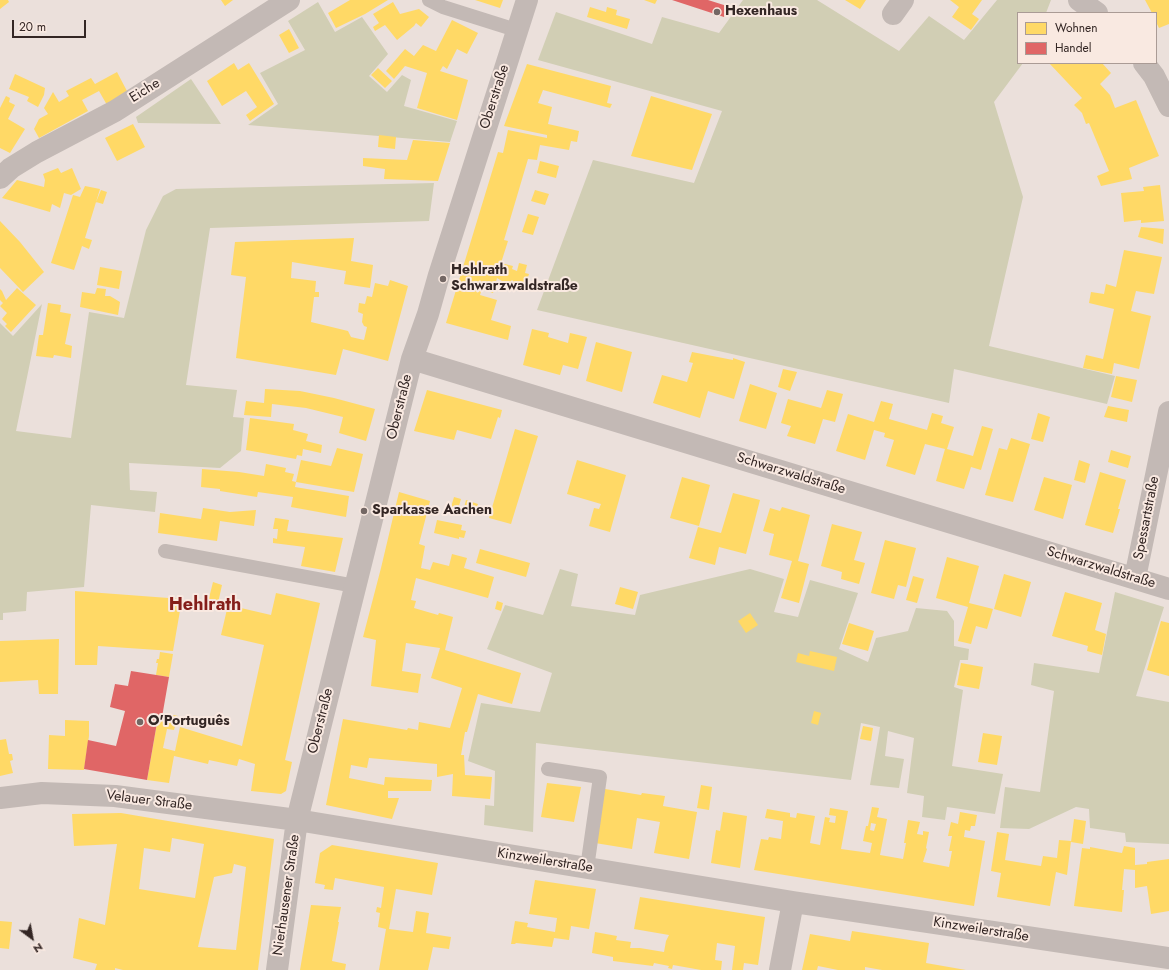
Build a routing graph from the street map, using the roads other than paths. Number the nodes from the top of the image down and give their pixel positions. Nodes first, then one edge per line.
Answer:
1 (289, 0) edge
2 (429, 0) edge
3 (527, 0) edge
4 (1079, 0) edge
5 (1095, 12) edge
6 (516, 30) junction
7 (1156, 69) edge
8 (1169, 106) edge
9 (0, 178) edge
10 (412, 359) junction
11 (1169, 412) edge
12 (166, 552) dead end
13 (1135, 578) junction
14 (355, 586) junction
15 (1169, 588) edge
16 (548, 770) dead end
17 (0, 798) edge
18 (297, 820) junction
19 (587, 868) junction
20 (793, 902) junction
21 (1169, 958) edge
22 (277, 970) edge
23 (780, 970) edge

1 - 9 street, Eiche
2 - 6 lane
3 - 6 street, Oberstraße
4 - 5 street
6 - 10 street, Oberstraße
7 - 8 street
10 - 13 street, Schwarzwaldstraße
10 - 14 street, Oberstraße
11 - 13 street, Spessartstraße
12 - 14 lane
13 - 15 street, Schwarzwaldstraße
14 - 18 street, Oberstraße
16 - 19 lane
17 - 18 street, Velauer Straße
18 - 19 street, Kinzweilerstraße
18 - 22 street, Nierhausener Straße
19 - 20 street, Kinzweilerstraße
20 - 21 street, Kinzweilerstraße
20 - 23 street

